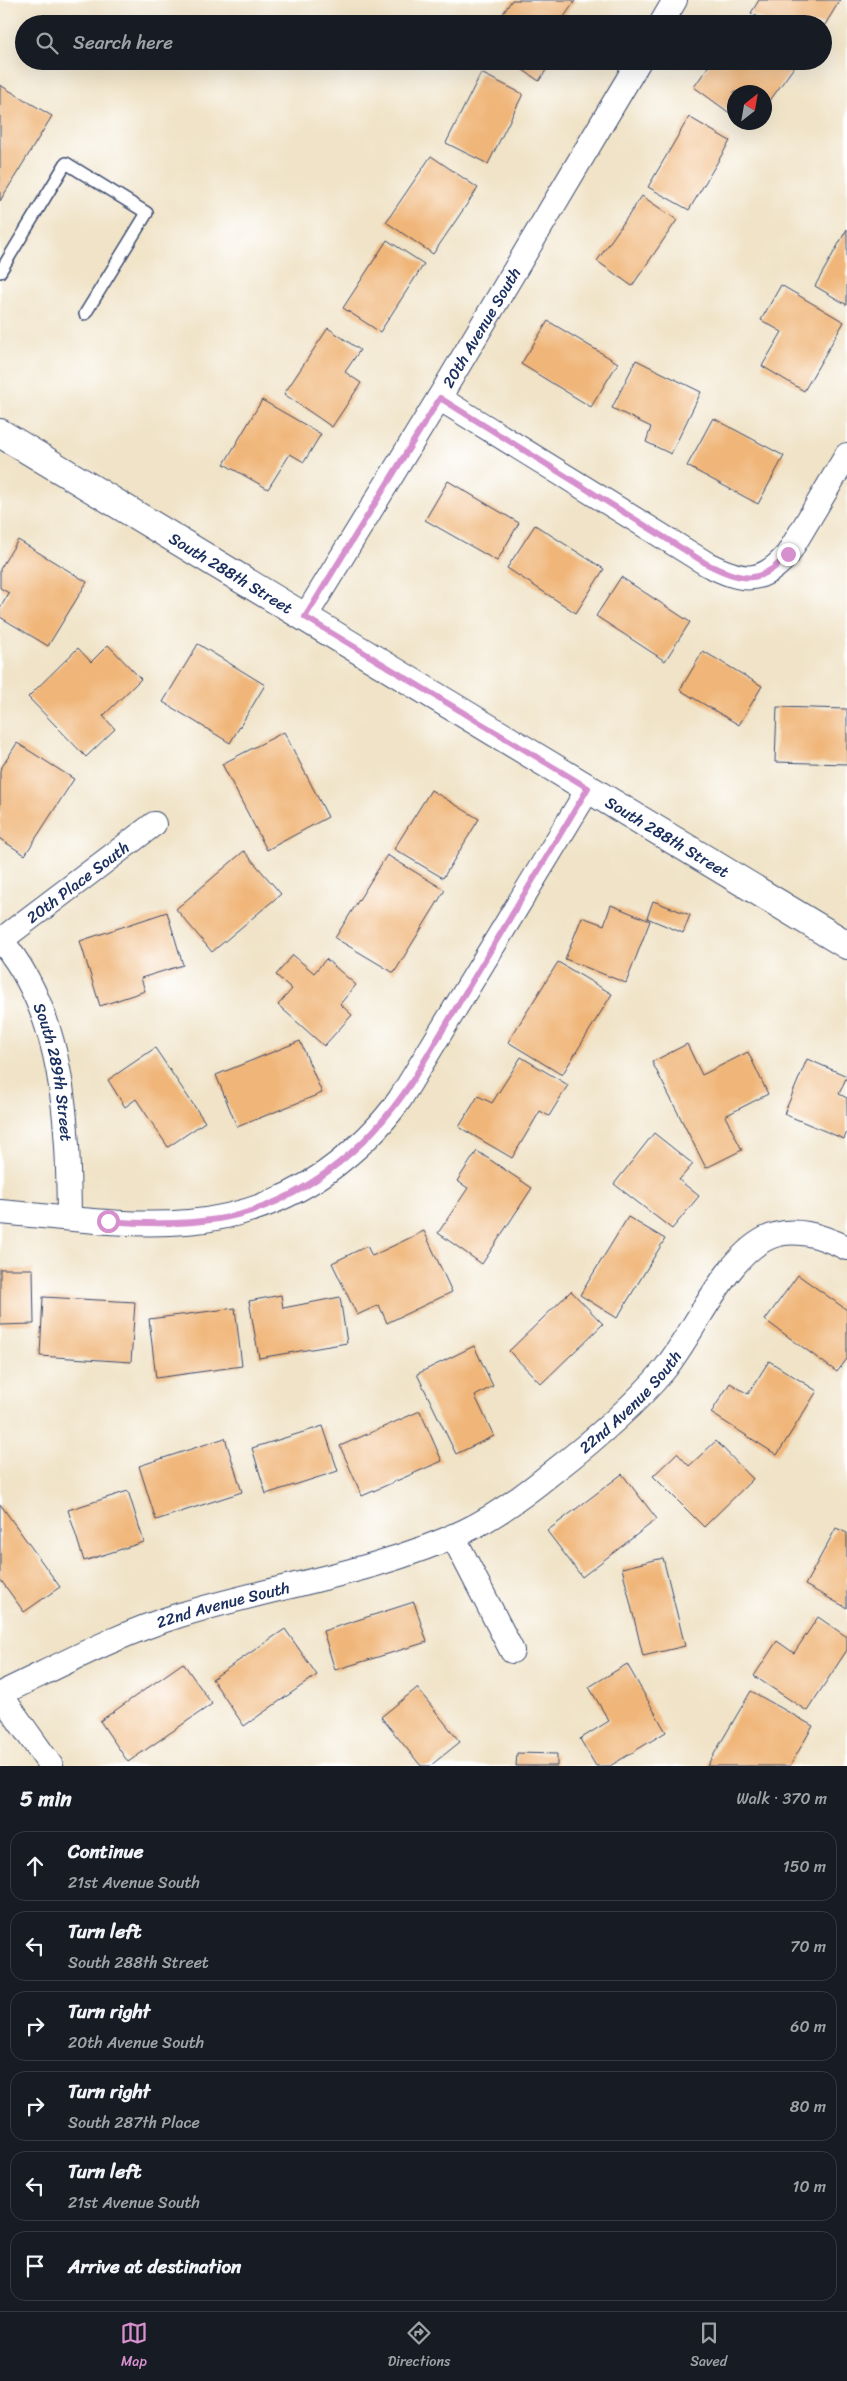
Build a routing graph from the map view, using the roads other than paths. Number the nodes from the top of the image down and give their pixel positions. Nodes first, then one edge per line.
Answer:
1 (675, 0) edge
2 (666, 15) edge
3 (634, 70) edge
4 (0, 272) edge
5 (85, 314) dead end
6 (440, 398) junction
7 (0, 433) edge
8 (847, 455) edge
9 (305, 617) junction
10 (588, 788) junction
11 (154, 824) dead end
12 (0, 940) edge
13 (847, 945) edge
14 (0, 1212) edge
15 (68, 1218) junction
16 (847, 1248) edge
17 (453, 1536) junction
18 (512, 1651) dead end
19 (0, 1694) edge
20 (51, 1766) edge

1 - 2 street
3 - 6 street, 20th Avenue South
4 - 5 lane
6 - 8 street
6 - 9 street, 20th Avenue South
7 - 9 main road, South 288th Street
9 - 10 main road, South 288th Street
10 - 13 main road, South 288th Street
10 - 15 street
11 - 12 street, 20th Place South
12 - 15 street, South 289th Street
14 - 15 street
16 - 17 street, 22nd Avenue South
17 - 18 street
17 - 19 street, 22nd Avenue South
19 - 20 street

